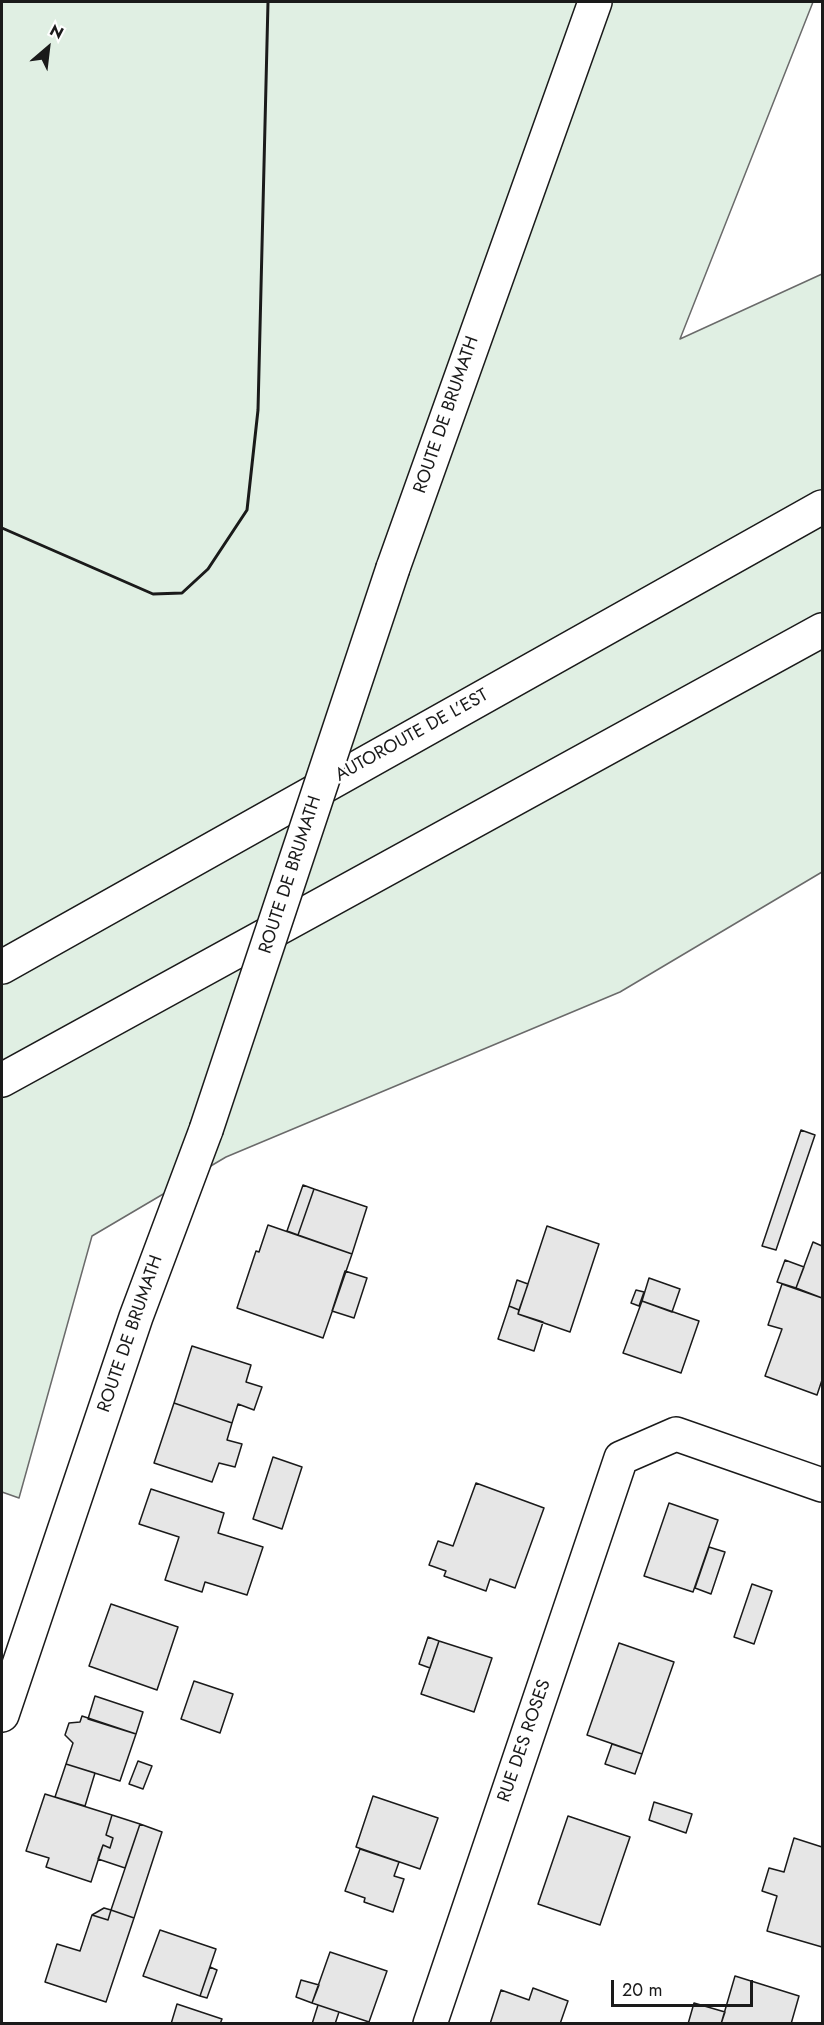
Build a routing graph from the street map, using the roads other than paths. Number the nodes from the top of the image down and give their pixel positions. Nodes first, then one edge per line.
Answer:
1 (595, 2) edge
2 (822, 507) edge
3 (822, 630) edge
4 (2, 967) edge
5 (2, 1080) edge
6 (822, 1485) edge
7 (2, 1715) edge
8 (430, 2024) edge

1 - 7 main road, ROUTE DE BRUMATH, bridge
2 - 4 main road, AUTOROUTE DE L’EST
3 - 5 main road
6 - 8 main road, RUE DES ROSES

